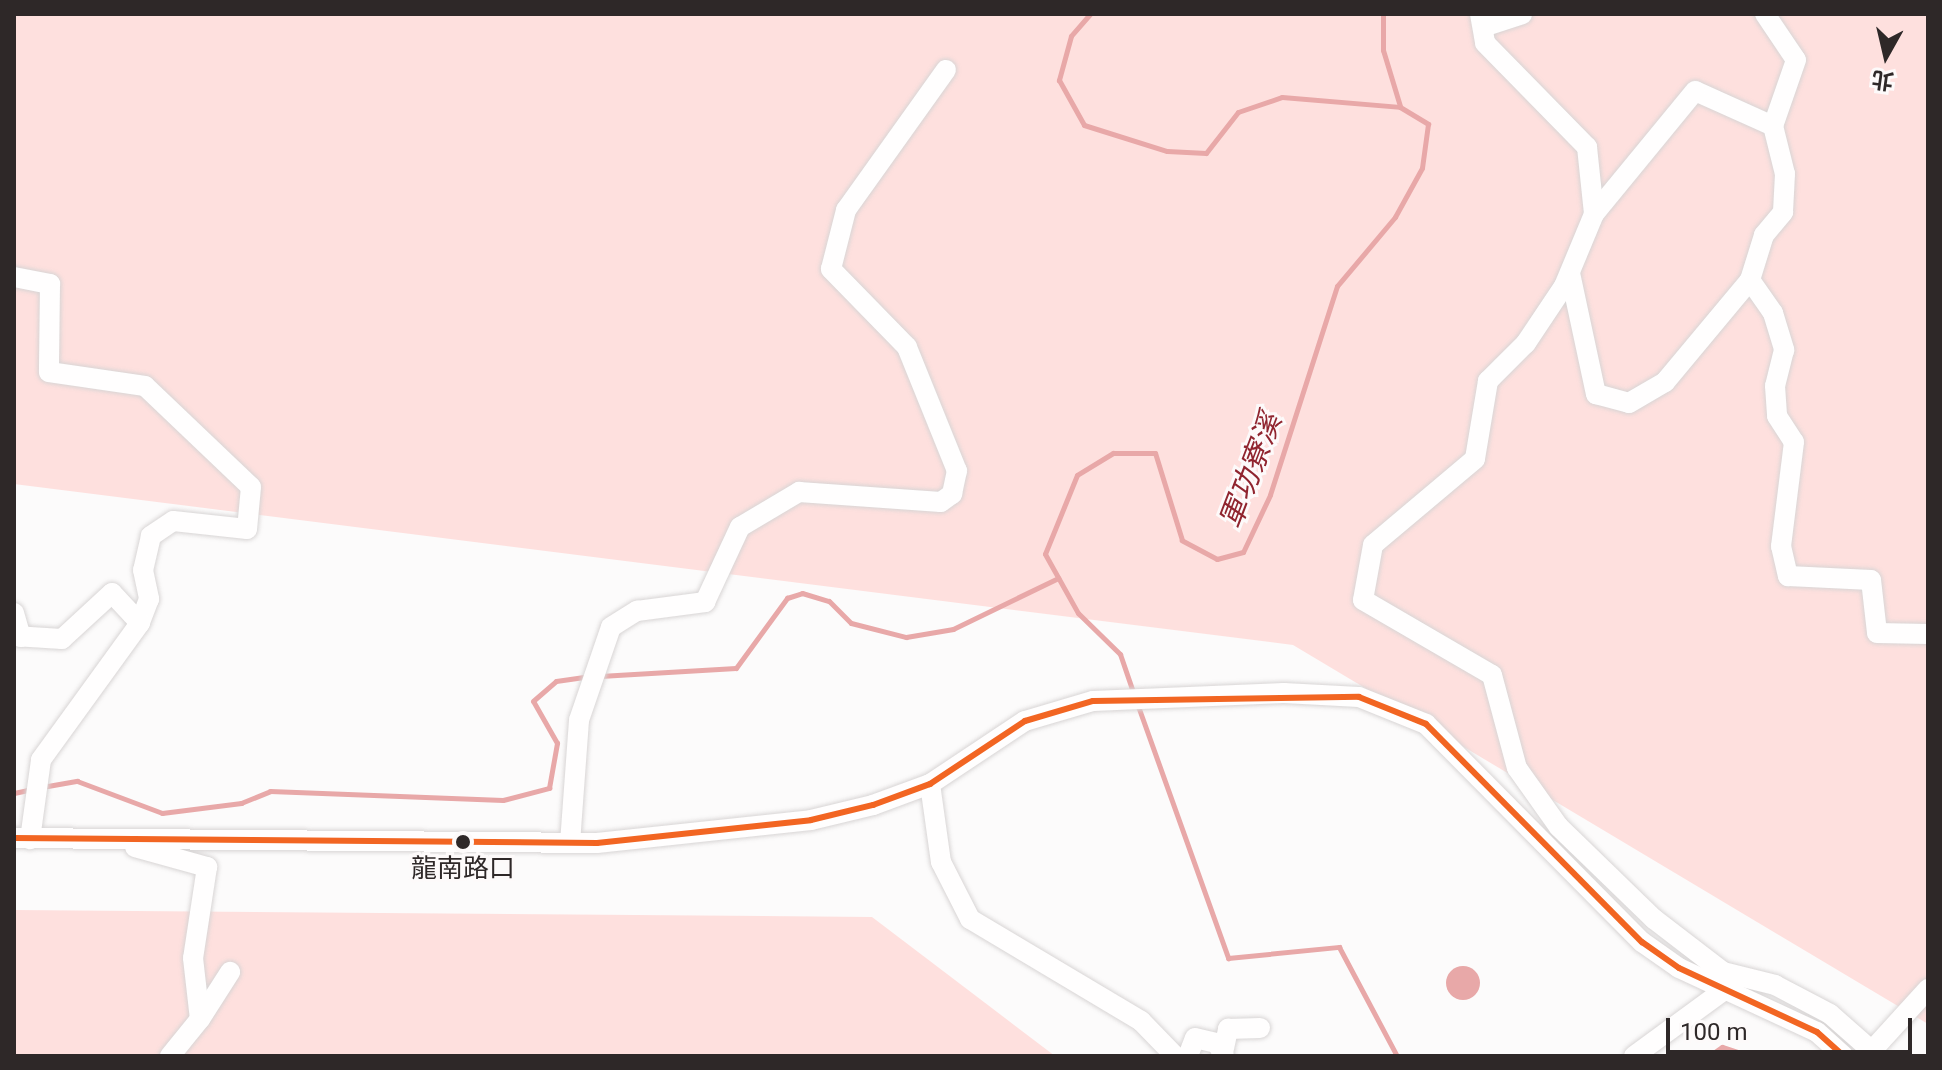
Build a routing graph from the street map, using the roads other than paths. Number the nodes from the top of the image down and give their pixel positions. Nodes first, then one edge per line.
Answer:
1 (1522, 14) edge
2 (1765, 14) edge
3 (1483, 20) edge
4 (946, 70) dead end
5 (1773, 126) junction
6 (1594, 214) junction
7 (1570, 273) junction
8 (14, 277) edge
9 (1750, 280) junction
10 (14, 613) edge
11 (140, 623) junction
12 (1928, 634) edge
13 (18, 637) edge
14 (930, 784) junction
15 (22, 838) edge
16 (113, 840) junction
17 (570, 843) junction
18 (230, 972) dead end
19 (1727, 988) junction
20 (1928, 989) edge
21 (200, 1019) junction
22 (1260, 1028) dead end
23 (1870, 1054) edge
24 (1224, 1055) edge
25 (170, 1056) edge
26 (1175, 1056) edge
27 (1188, 1056) edge
28 (1634, 1056) edge
29 (1844, 1056) edge

1 - 3 street
2 - 5 street
3 - 6 street
4 - 17 street
5 - 6 street
5 - 9 street
6 - 7 street
7 - 9 street
7 - 23 street
8 - 11 street
9 - 12 street
10 - 13 street
11 - 13 street
11 - 15 street
14 - 17 street
14 - 19 street
14 - 26 street
15 - 16 street
16 - 17 street
16 - 21 street
18 - 21 street
19 - 28 street
19 - 29 street
20 - 23 street
21 - 25 street
22 - 24 street
24 - 27 street

